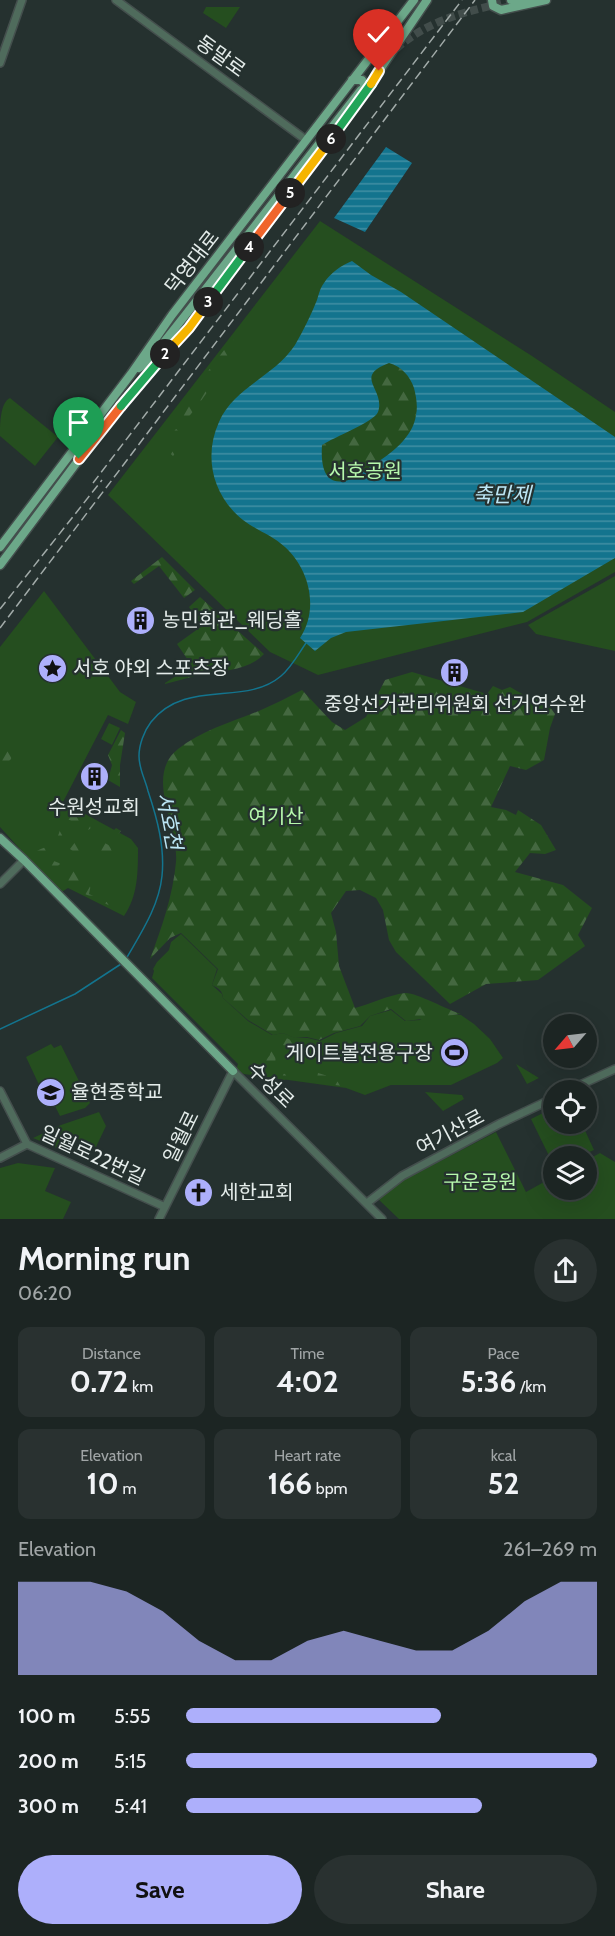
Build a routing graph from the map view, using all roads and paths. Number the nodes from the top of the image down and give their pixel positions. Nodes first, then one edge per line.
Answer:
1 (22, 0) edge
2 (116, 0) edge
3 (414, 0) edge
4 (427, 0) edge
5 (492, 0) edge
6 (536, 0) edge
7 (546, 0) edge
8 (509, 1) edge
9 (0, 63) edge
10 (351, 80) junction
11 (364, 90) junction
12 (306, 140) junction
13 (149, 361) junction
14 (131, 374) junction
15 (140, 382) junction
16 (0, 547) edge
17 (0, 565) edge
18 (0, 838) edge
19 (24, 860) junction
20 (0, 884) edge
21 (615, 1069) edge
22 (233, 1071) junction
23 (591, 1080) edge
24 (0, 1091) edge
25 (543, 1103) edge
26 (27, 1144) junction
27 (0, 1158) edge
28 (367, 1203) junction
29 (165, 1207) junction
30 (159, 1219) edge
31 (382, 1219) edge

1 - 9 street
2 - 12 street, 동말로
3 - 10 main road, 덕영대로
4 - 11 main road, 덕영대로
5 - 7 main road
6 - 8 main road
10 - 11 main road
10 - 12 main road, 덕영대로
11 - 13 main road, 덕영대로
11 - 15 main road, 덕영대로
12 - 14 main road, 덕영대로
13 - 14 main road
13 - 15 main road
14 - 16 main road, 덕영대로
15 - 17 main road, 덕영대로
18 - 19 main road
19 - 20 street
19 - 22 main road, 수성로
21 - 23 street
22 - 28 street, 수성로
22 - 29 street, 일월로
24 - 26 street, 일월로22번길
25 - 28 street, 여기산로
26 - 27 street
26 - 29 street, 일월로22번길
28 - 31 street, 수성로
29 - 30 street, 일월로

